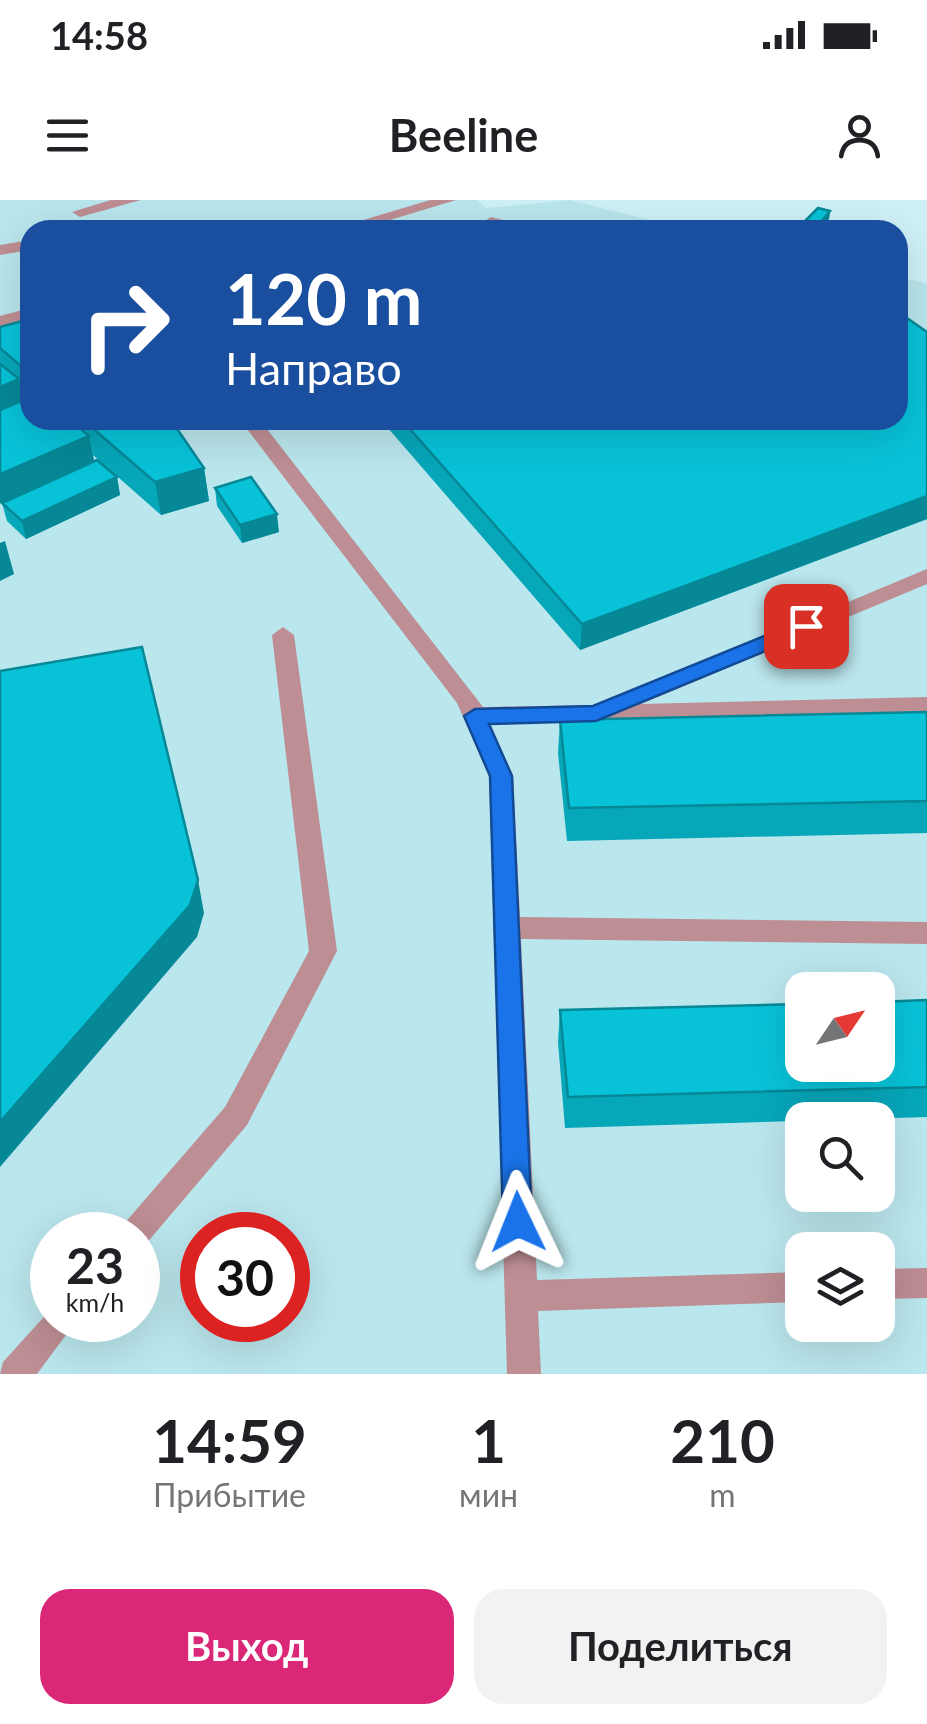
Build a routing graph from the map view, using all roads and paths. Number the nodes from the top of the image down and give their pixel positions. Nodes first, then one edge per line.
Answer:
1 (132, 200) edge
2 (448, 200) edge
3 (74, 206) edge
4 (375, 220) edge
5 (258, 430) edge
6 (927, 576) edge
7 (283, 635) dead end
8 (927, 705) edge
9 (596, 713) junction
10 (475, 716) junction
11 (509, 928) junction
12 (927, 933) edge
13 (154, 1212) edge
14 (927, 1283) edge
15 (895, 1284) edge
16 (785, 1288) edge
17 (520, 1296) junction
18 (42, 1342) edge
19 (14, 1374) edge
20 (524, 1374) edge

1 - 3 street
2 - 4 street
5 - 10 street
6 - 9 street
7 - 13 street
8 - 9 street
9 - 10 street
10 - 11 street
11 - 12 street
11 - 17 street
14 - 15 street
16 - 17 street
17 - 20 street
18 - 19 street

